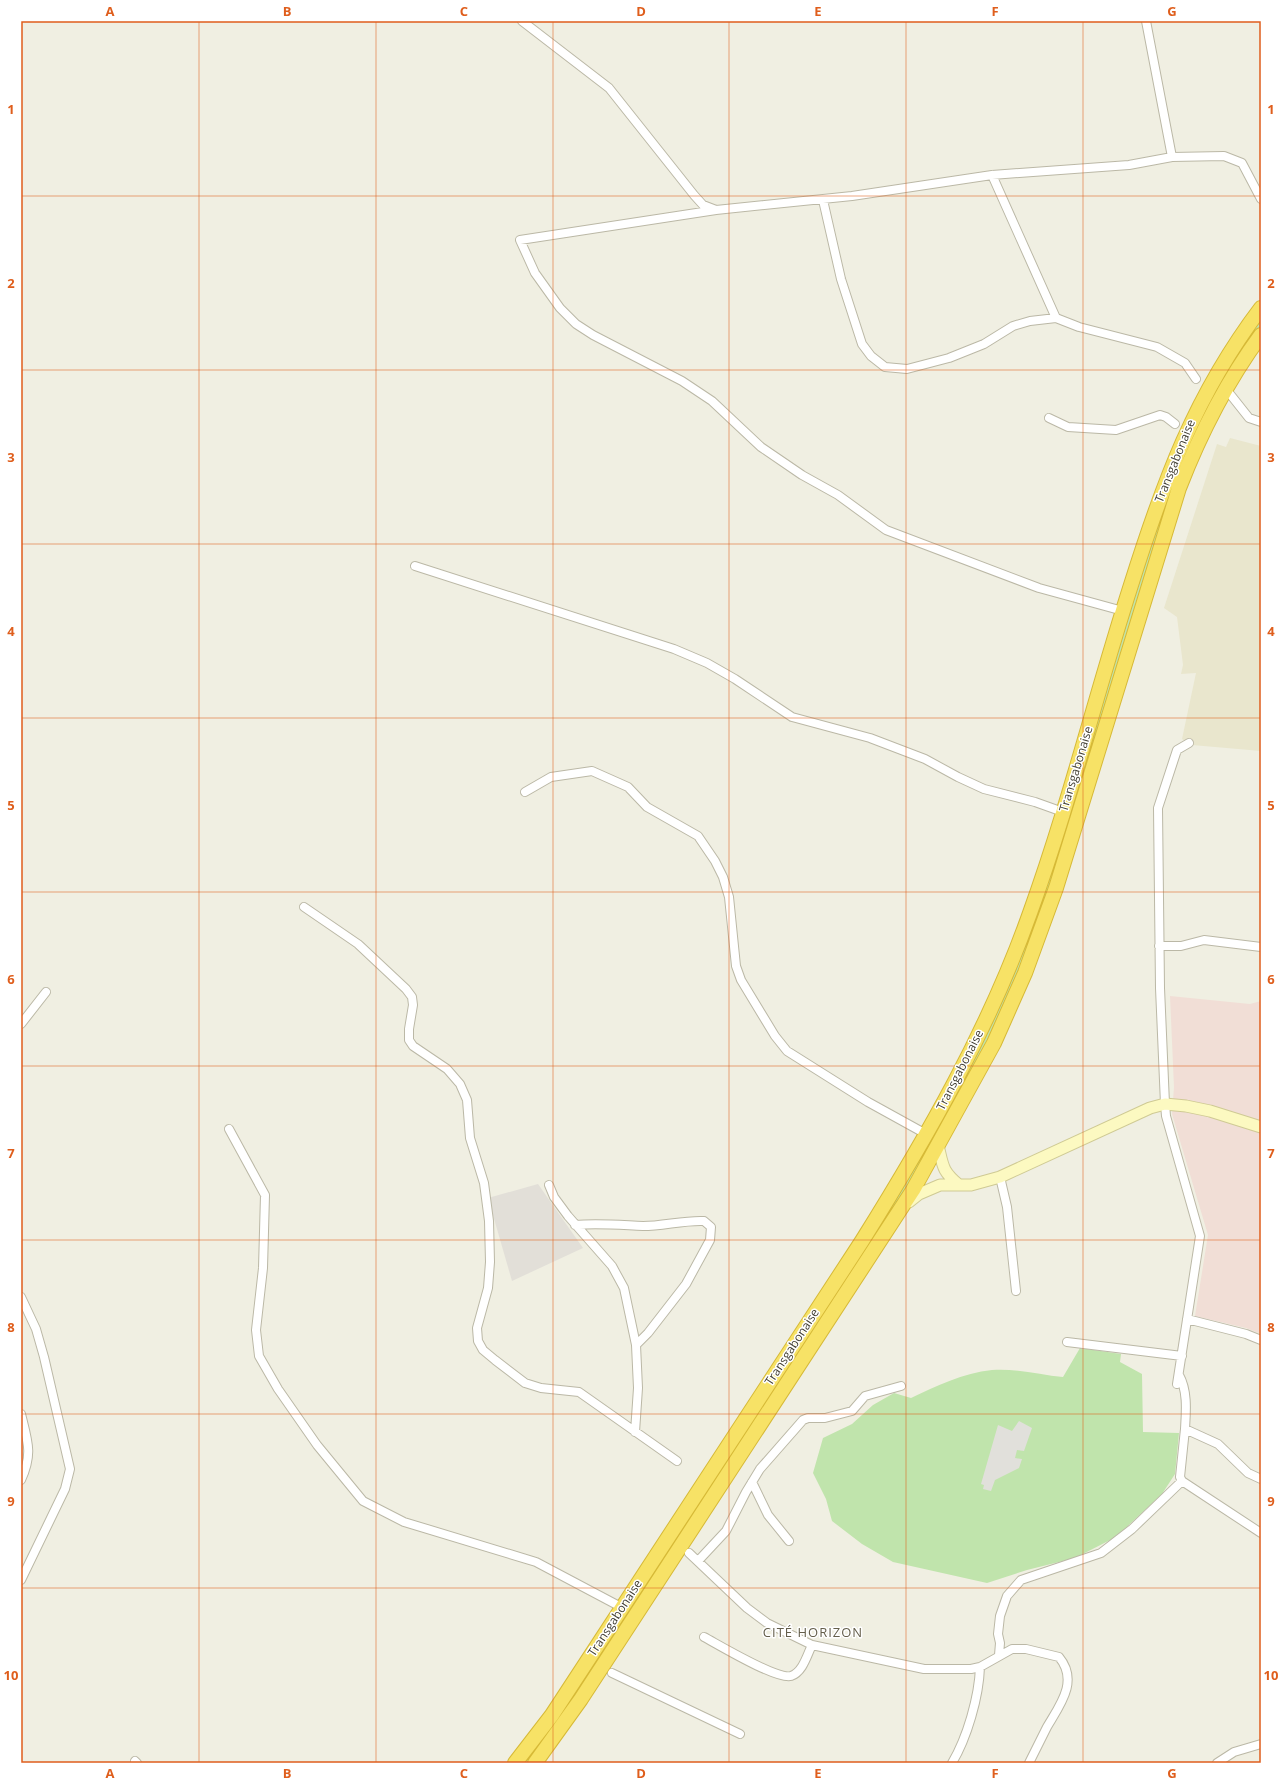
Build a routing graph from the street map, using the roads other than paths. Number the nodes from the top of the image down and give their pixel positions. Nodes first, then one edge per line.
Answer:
1 (522, 21) edge
2 (1146, 21) edge
3 (1172, 157) junction
4 (992, 175) junction
5 (1261, 199) edge
6 (823, 200) junction
7 (716, 210) junction
8 (1261, 308) edge
9 (1056, 318) junction
10 (1261, 335) edge
11 (1196, 379) dead end
12 (1226, 389) junction
13 (1049, 418) dead end
14 (1261, 422) edge
15 (1175, 424) dead end
16 (416, 566) dead end
17 (1123, 611) junction
18 (1189, 743) dead end
19 (525, 792) dead end
20 (1063, 812) junction
21 (304, 907) dead end
22 (1159, 946) junction
23 (1261, 946) edge
24 (46, 992) dead end
25 (21, 1024) edge
26 (1165, 1104) junction
27 (1261, 1128) edge
28 (229, 1129) dead end
29 (926, 1134) junction
30 (938, 1145) junction
31 (1000, 1177) junction
32 (549, 1185) dead end
33 (959, 1185) junction
34 (899, 1210) junction
35 (575, 1224) junction
36 (1016, 1291) dead end
37 (21, 1297) edge
38 (1187, 1319) junction
39 (1261, 1340) edge
40 (1067, 1342) dead end
41 (636, 1345) junction
42 (1182, 1356) junction
43 (1179, 1375) junction
44 (1177, 1384) dead end
45 (901, 1386) dead end
46 (21, 1414) edge
47 (1185, 1429) junction
48 (635, 1432) junction
49 (677, 1461) dead end
50 (1261, 1479) edge
51 (21, 1480) edge
52 (1182, 1481) junction
53 (752, 1482) junction
54 (1261, 1533) edge
55 (789, 1541) dead end
56 (689, 1553) dead end
57 (698, 1561) junction
58 (23, 1570) edge
59 (21, 1580) edge
60 (622, 1607) junction
61 (704, 1637) dead end
62 (812, 1645) junction
63 (999, 1655) junction
64 (980, 1667) junction
65 (612, 1673) dead end
66 (740, 1734) dead end
67 (1261, 1744) edge
68 (515, 1763) edge
69 (535, 1763) edge
70 (952, 1763) edge
71 (1029, 1763) edge
72 (1217, 1763) edge

1 - 7 street
2 - 3 street
3 - 4 street
3 - 5 street
4 - 6 street
4 - 9 street
6 - 7 street
6 - 9 street
7 - 17 street
8 - 17 highway, Transgabonaise
9 - 11 street
10 - 12 highway, Transgabonaise
12 - 14 street
12 - 30 highway, Transgabonaise
13 - 15 street
16 - 20 street
17 - 20 highway, Transgabonaise
18 - 22 street
19 - 29 street
20 - 29 highway, Transgabonaise
21 - 48 street
22 - 23 street
22 - 26 street
24 - 25 street
26 - 27 street
26 - 31 street
26 - 38 street
28 - 60 street
29 - 60 highway, Transgabonaise
30 - 33 street
30 - 34 highway, Transgabonaise
31 - 33 street
31 - 36 street
32 - 35 street
33 - 34 street
34 - 69 highway, Transgabonaise
35 - 41 street
35 - 41 street
37 - 58 street
38 - 39 street
38 - 42 street
40 - 42 street
41 - 48 street
42 - 43 street
43 - 44 street
43 - 47 street
45 - 53 street
46 - 51 street
47 - 50 street
47 - 52 street
48 - 49 street
52 - 54 street
52 - 63 street
53 - 55 street
53 - 57 street
56 - 57 street
57 - 62 street
58 - 59 street
60 - 68 highway, Transgabonaise
61 - 62 street
62 - 64 street
63 - 64 street
63 - 71 street
64 - 70 street
65 - 66 street
67 - 72 street

